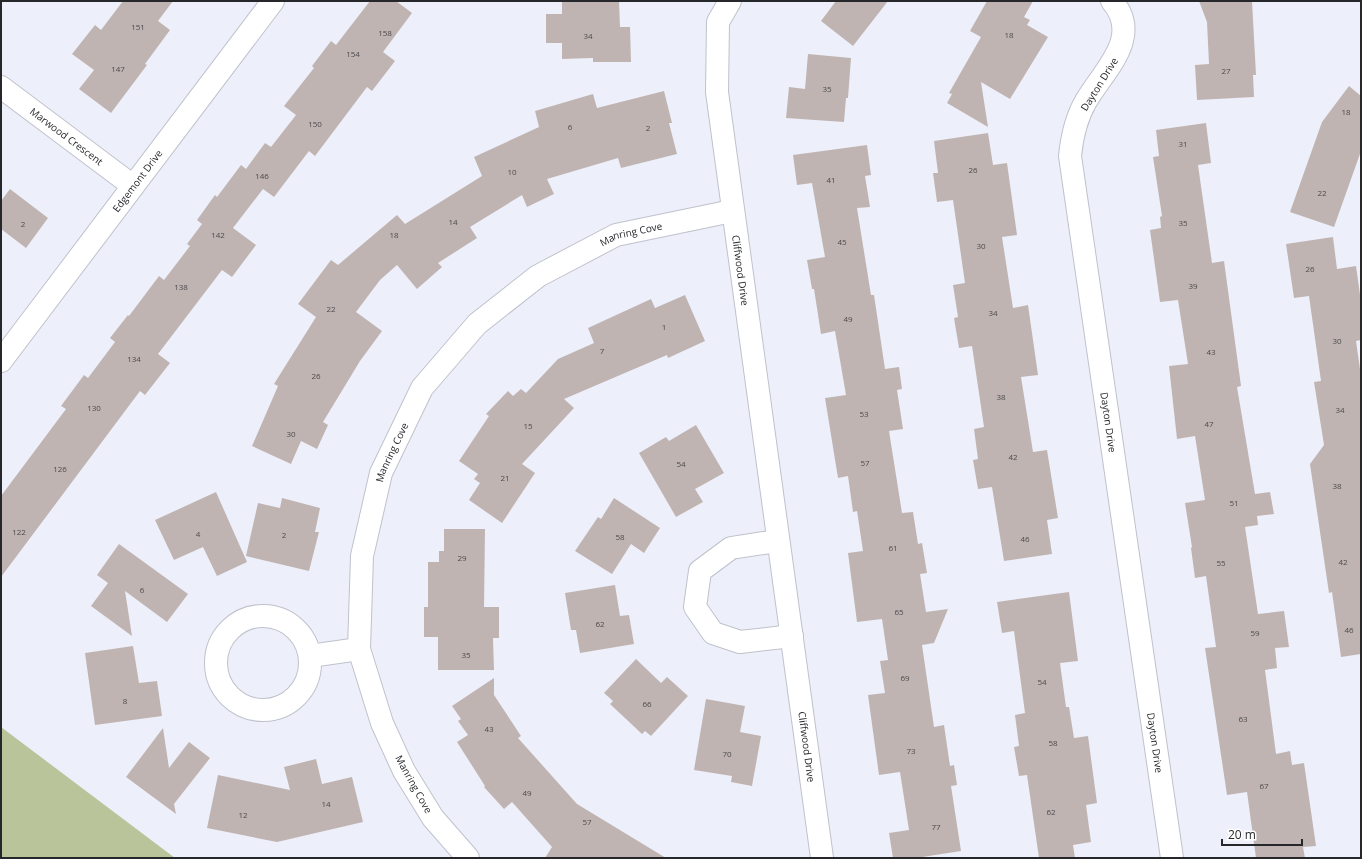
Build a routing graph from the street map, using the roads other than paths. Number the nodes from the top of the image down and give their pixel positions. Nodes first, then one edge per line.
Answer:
1 (273, 1) edge
2 (730, 1) edge
3 (1112, 1) edge
4 (1, 86) edge
5 (133, 186) junction
6 (732, 211) junction
7 (1, 361) edge
8 (777, 541) junction
9 (792, 636) junction
10 (359, 649) junction
11 (310, 656) junction
12 (468, 858) edge
13 (822, 858) edge
14 (1172, 858) edge

1 - 5 street, Edgemont Drive
2 - 6 street, Cliffwood Drive
3 - 14 street, Dayton Drive
4 - 5 street, Marwood Crescent
5 - 7 street, Edgemont Drive
6 - 8 street, Cliffwood Drive
6 - 10 street, Manring Cove
8 - 9 street, Cliffwood Drive
8 - 9 street
9 - 13 street, Cliffwood Drive
10 - 11 street
10 - 12 street, Manring Cove
11 - 11 street

